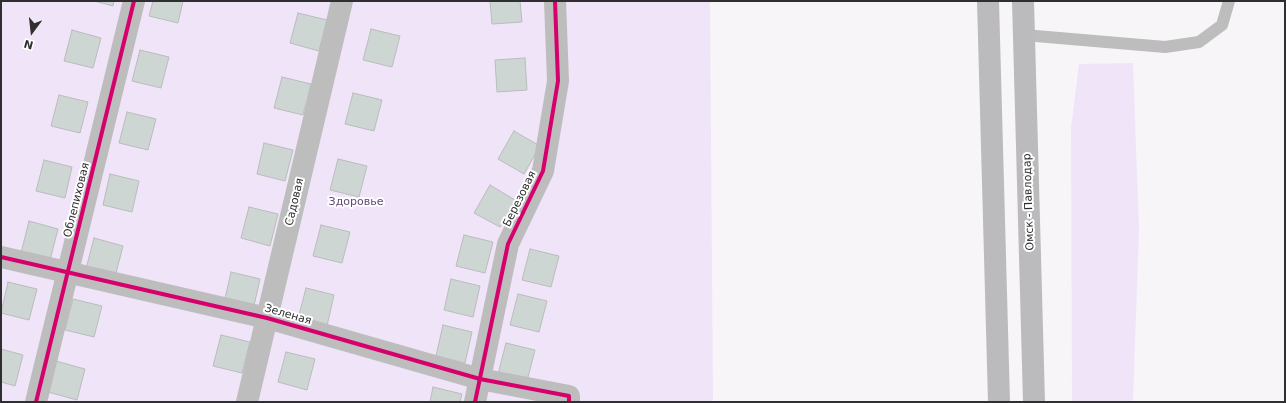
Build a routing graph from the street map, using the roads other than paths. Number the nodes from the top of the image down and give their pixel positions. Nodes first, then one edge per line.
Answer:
1 (134, 1) edge
2 (342, 1) edge
3 (555, 1) edge
4 (988, 1) edge
5 (1023, 1) edge
6 (1229, 1) edge
7 (1024, 35) junction
8 (1, 257) edge
9 (68, 273) junction
10 (267, 318) junction
11 (480, 379) junction
12 (569, 399) edge
13 (36, 402) edge
14 (247, 402) edge
15 (475, 402) edge
16 (999, 402) edge
17 (1034, 402) edge

1 - 9 street, Облепиховая
2 - 10 street, Садовая
3 - 11 street, Березовая
4 - 16 highway
5 - 7 highway, Омск - Павлодар
6 - 7 lane
7 - 17 highway, Омск - Павлодар
8 - 9 street, Зеленая
9 - 10 street, Зеленая
9 - 13 street, Облепиховая
10 - 11 street, Зеленая
10 - 14 street, Садовая
11 - 12 street, Зеленая
11 - 15 street, Березовая

